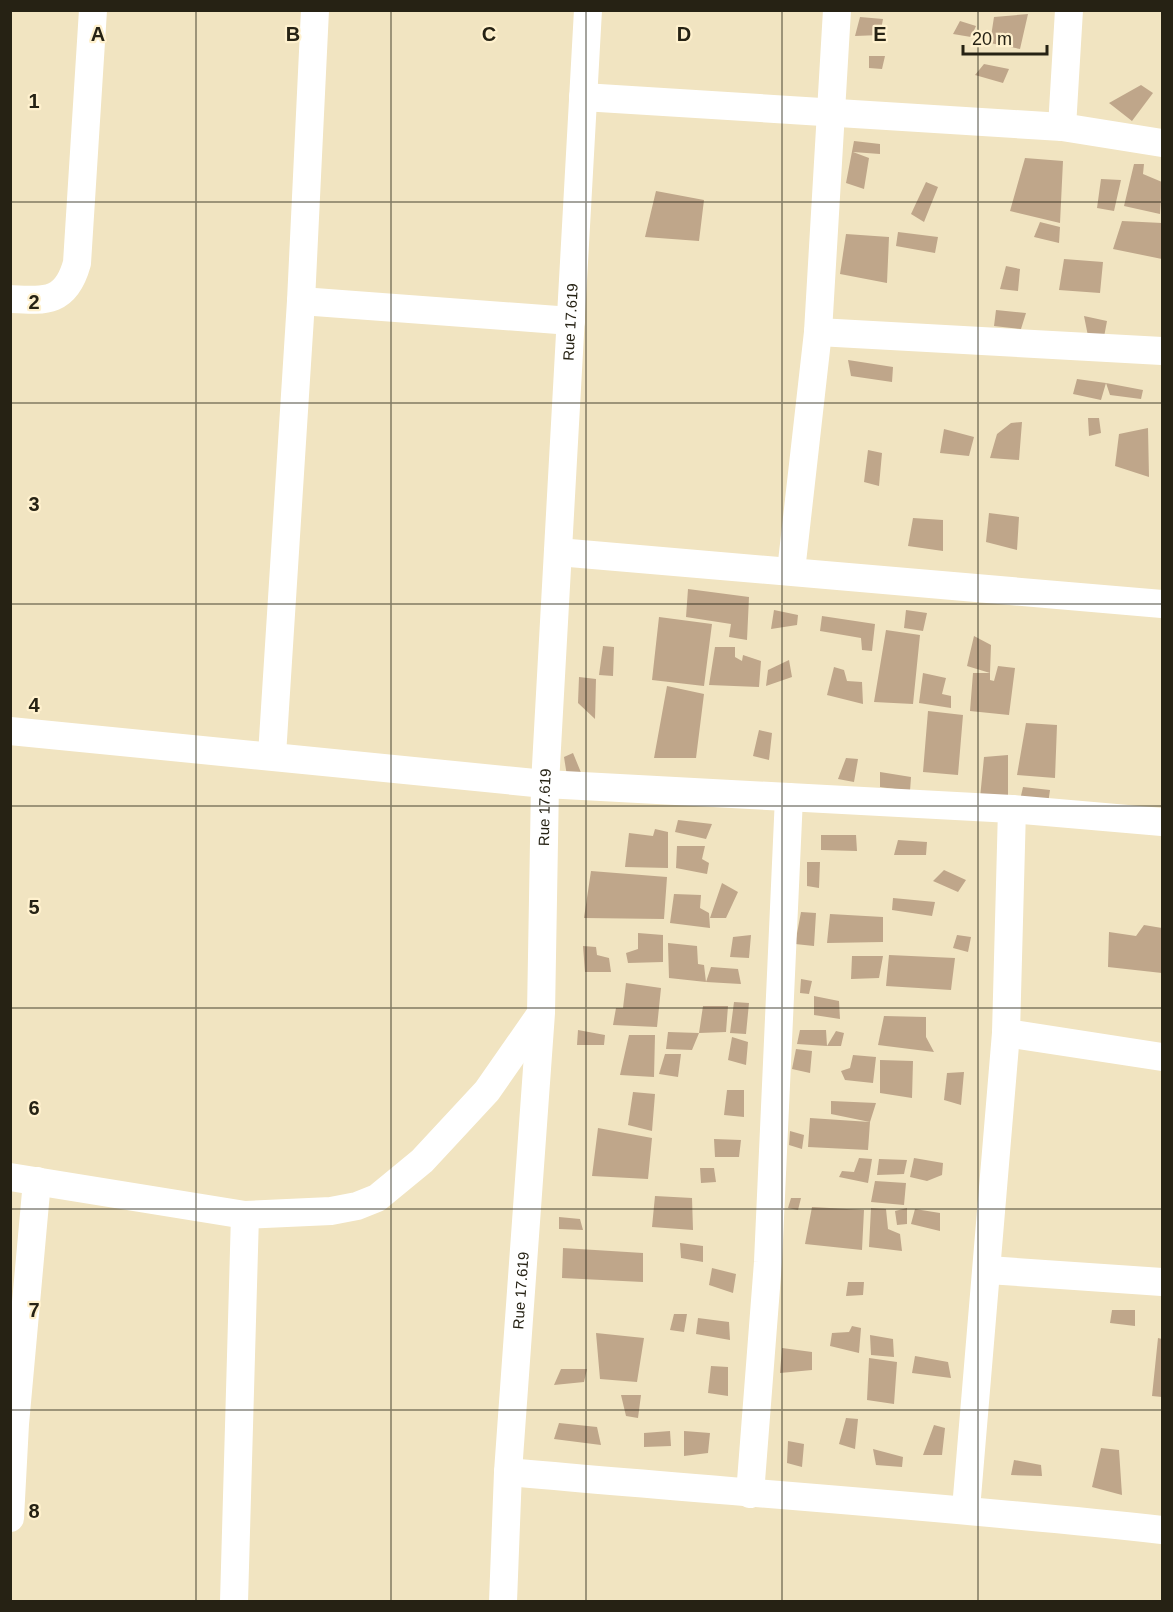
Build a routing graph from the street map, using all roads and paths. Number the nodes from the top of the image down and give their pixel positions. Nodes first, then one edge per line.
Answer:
1 (93, 10) edge
2 (315, 10) edge
3 (588, 10) edge
4 (837, 10) edge
5 (1069, 10) edge
6 (583, 97) junction
7 (831, 112) junction
8 (1062, 127) junction
9 (1162, 143) edge
10 (10, 299) edge
11 (301, 301) junction
12 (571, 321) junction
13 (818, 332) junction
14 (1162, 351) edge
15 (558, 552) junction
16 (791, 571) junction
17 (1162, 604) edge
18 (10, 730) edge
19 (272, 755) junction
20 (545, 784) junction
21 (789, 797) junction
22 (1012, 809) junction
23 (1162, 822) edge
24 (541, 1013) junction
25 (1006, 1033) junction
26 (1162, 1057) edge
27 (24, 1179) edge
28 (245, 1215) junction
29 (988, 1270) junction
30 (1162, 1282) edge
31 (13, 1423) edge
32 (508, 1472) junction
33 (750, 1494) junction
34 (966, 1509) junction
35 (10, 1518) edge
36 (1162, 1530) edge
37 (234, 1602) edge
38 (503, 1602) edge

1 - 10 street
2 - 11 street
3 - 6 street, Rue 17.619
4 - 7 street
5 - 8 street
6 - 7 street
6 - 12 street, Rue 17.619
7 - 8 street
7 - 13 street
8 - 9 street
11 - 12 street
11 - 19 street
12 - 15 street, Rue 17.619
13 - 14 street
13 - 16 street
15 - 16 street
15 - 20 street, Rue 17.619
16 - 17 street
18 - 19 street
19 - 20 street
20 - 21 street
20 - 24 street, Rue 17.619
21 - 22 street
21 - 33 street
22 - 23 street
22 - 25 street
24 - 28 street
24 - 32 street, Rue 17.619
25 - 26 street
25 - 29 street
27 - 28 street
27 - 31 street
28 - 37 street
29 - 30 street
29 - 34 street
31 - 35 street
32 - 33 street
32 - 38 street, Rue 17.619
33 - 34 street
34 - 36 street

